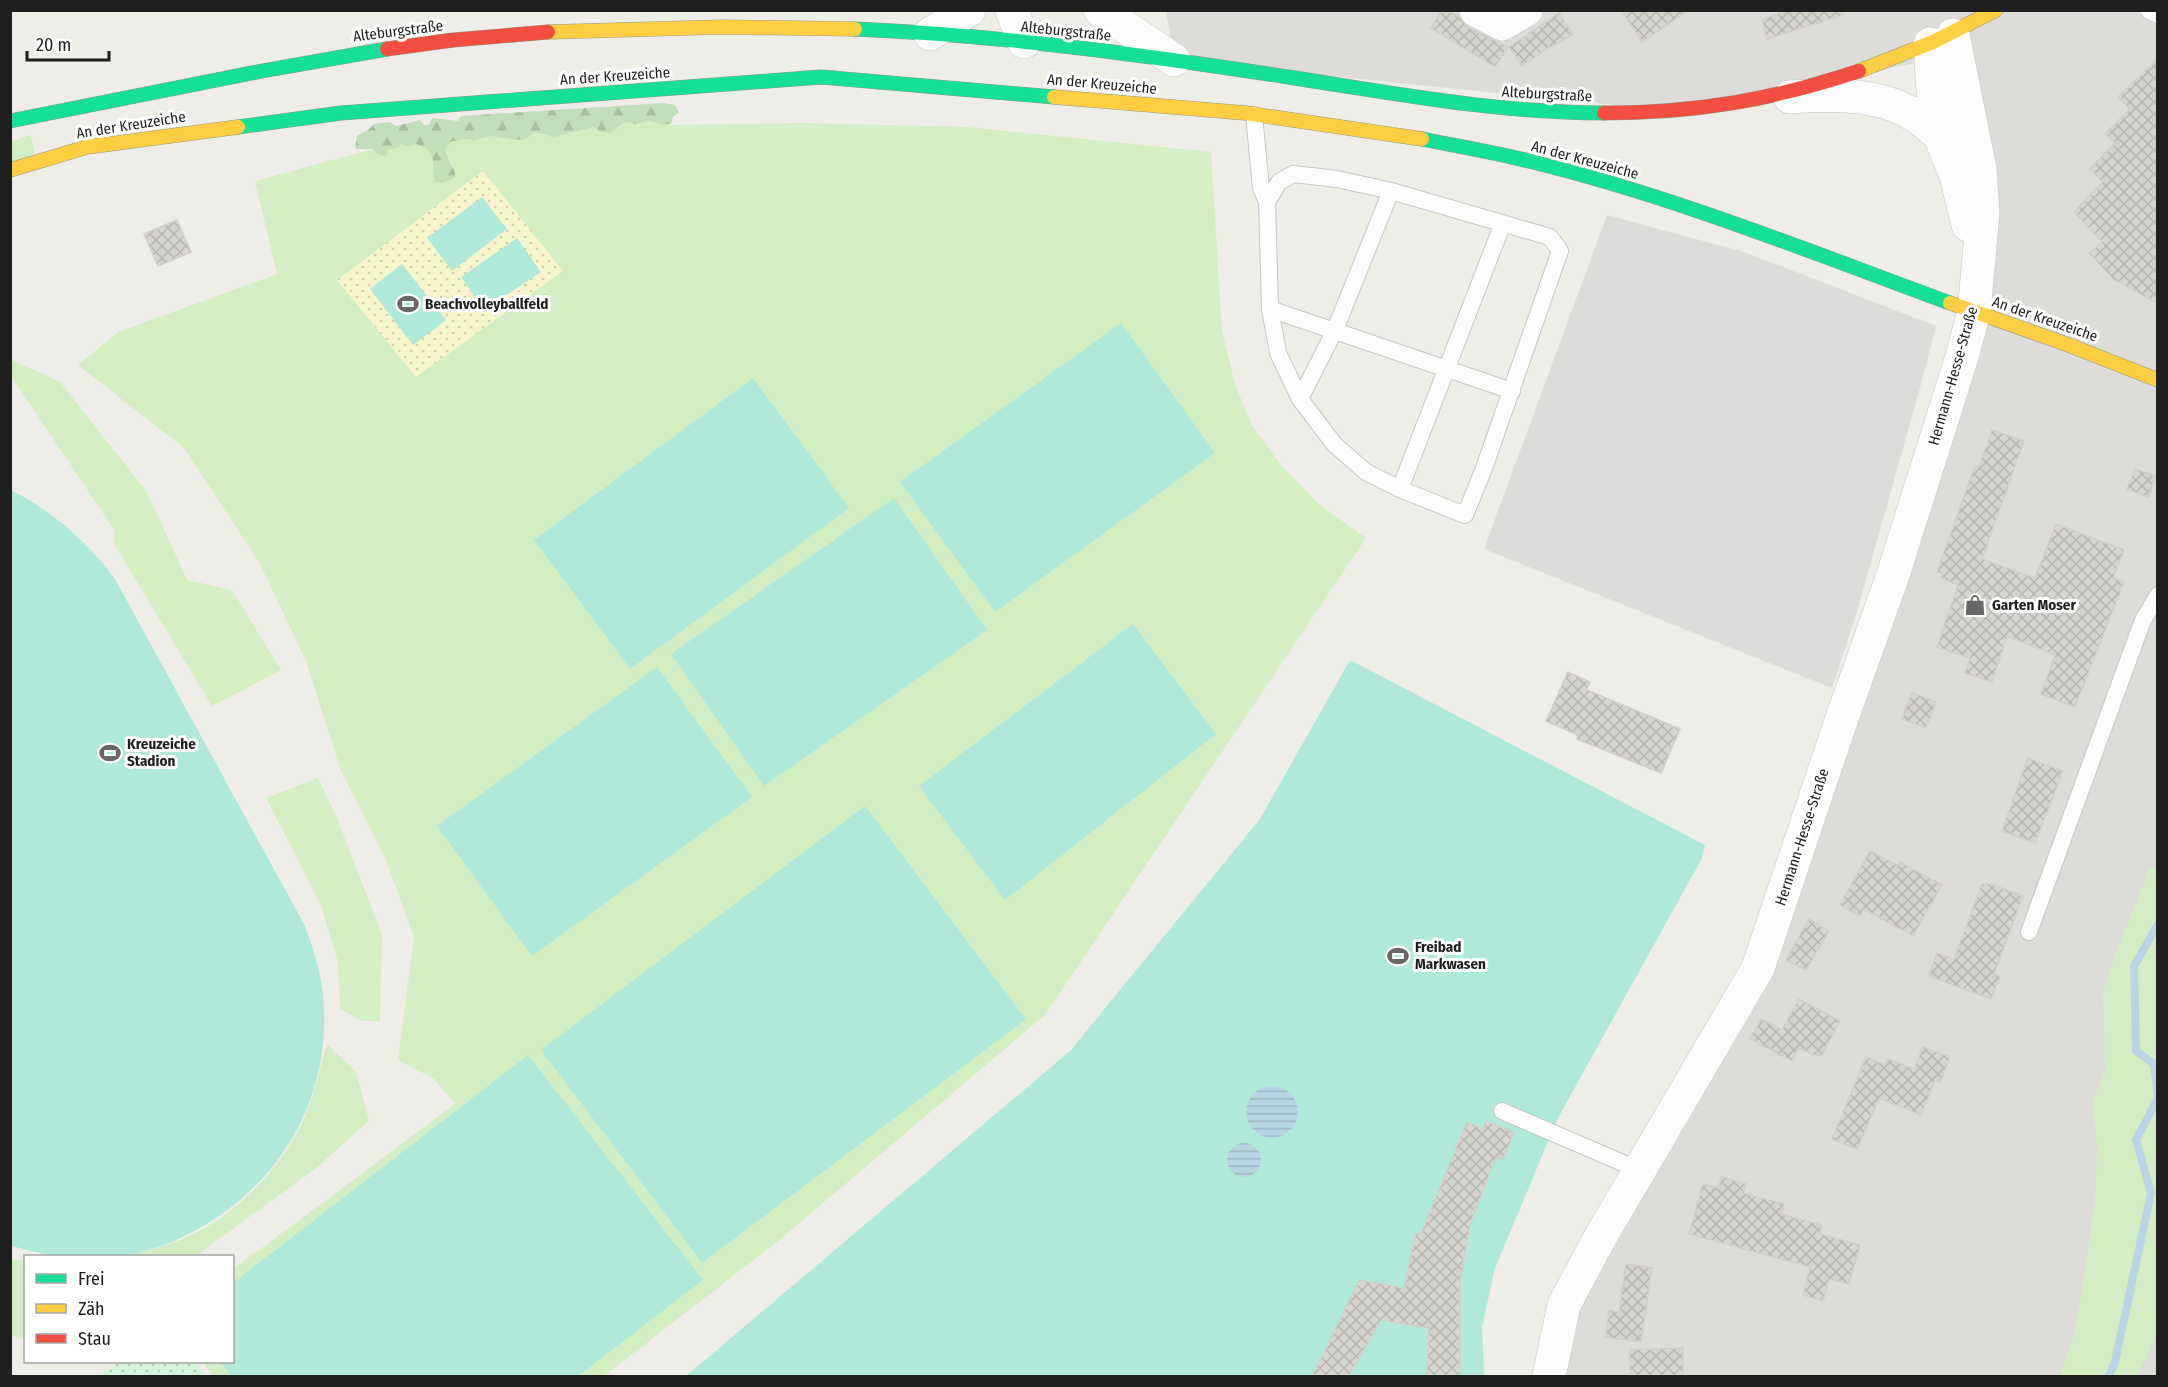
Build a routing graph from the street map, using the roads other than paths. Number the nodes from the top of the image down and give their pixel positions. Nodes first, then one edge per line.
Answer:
1 (969, 10) edge
2 (1012, 10) edge
3 (1100, 10) edge
4 (1476, 10) edge
5 (1526, 10) edge
6 (1996, 10) edge
7 (2148, 10) edge
8 (2157, 15) edge
9 (930, 34) junction
10 (1942, 39) junction
11 (1024, 42) junction
12 (1173, 60) junction
13 (1764, 99) junction
14 (1254, 115) junction
15 (10, 121) edge
16 (1941, 136) junction
17 (10, 170) edge
18 (1391, 191) junction
19 (1267, 202) junction
20 (1503, 223) junction
21 (1978, 265) junction
22 (1270, 309) junction
23 (1974, 312) junction
24 (1335, 330) junction
25 (1448, 368) junction
26 (2157, 380) edge
27 (1512, 391) junction
28 (1300, 399) junction
29 (1400, 489) junction
30 (2157, 595) edge
31 (2029, 932) dead end
32 (1502, 1111) dead end
33 (1639, 1170) junction
34 (1549, 1377) edge

1 - 9 street
2 - 11 street
3 - 12 street
4 - 5 street
6 - 10 street, Alteburgstraße
7 - 8 lane
9 - 11 street, Alteburgstraße
9 - 15 street, Alteburgstraße
10 - 13 street, Alteburgstraße
10 - 16 street, Hermann-Hesse-Straße
10 - 21 street, Hermann-Hesse-Straße
11 - 12 street, Alteburgstraße
12 - 13 street, Alteburgstraße
13 - 16 street
14 - 17 street, An der Kreuzeiche
14 - 19 lane
14 - 23 street, An der Kreuzeiche
16 - 21 street, Hermann-Hesse-Straße
18 - 19 lane
18 - 20 lane
18 - 24 lane
19 - 22 lane
20 - 25 lane
20 - 27 lane
21 - 23 street, Hermann-Hesse-Straße
22 - 24 lane
22 - 28 lane
23 - 26 street, An der Kreuzeiche
23 - 33 street, Hermann-Hesse-Straße
24 - 25 lane
24 - 28 lane
25 - 27 lane
25 - 29 lane
27 - 29 lane
28 - 29 lane
30 - 31 lane
32 - 33 lane
33 - 34 street, Hermann-Hesse-Straße

